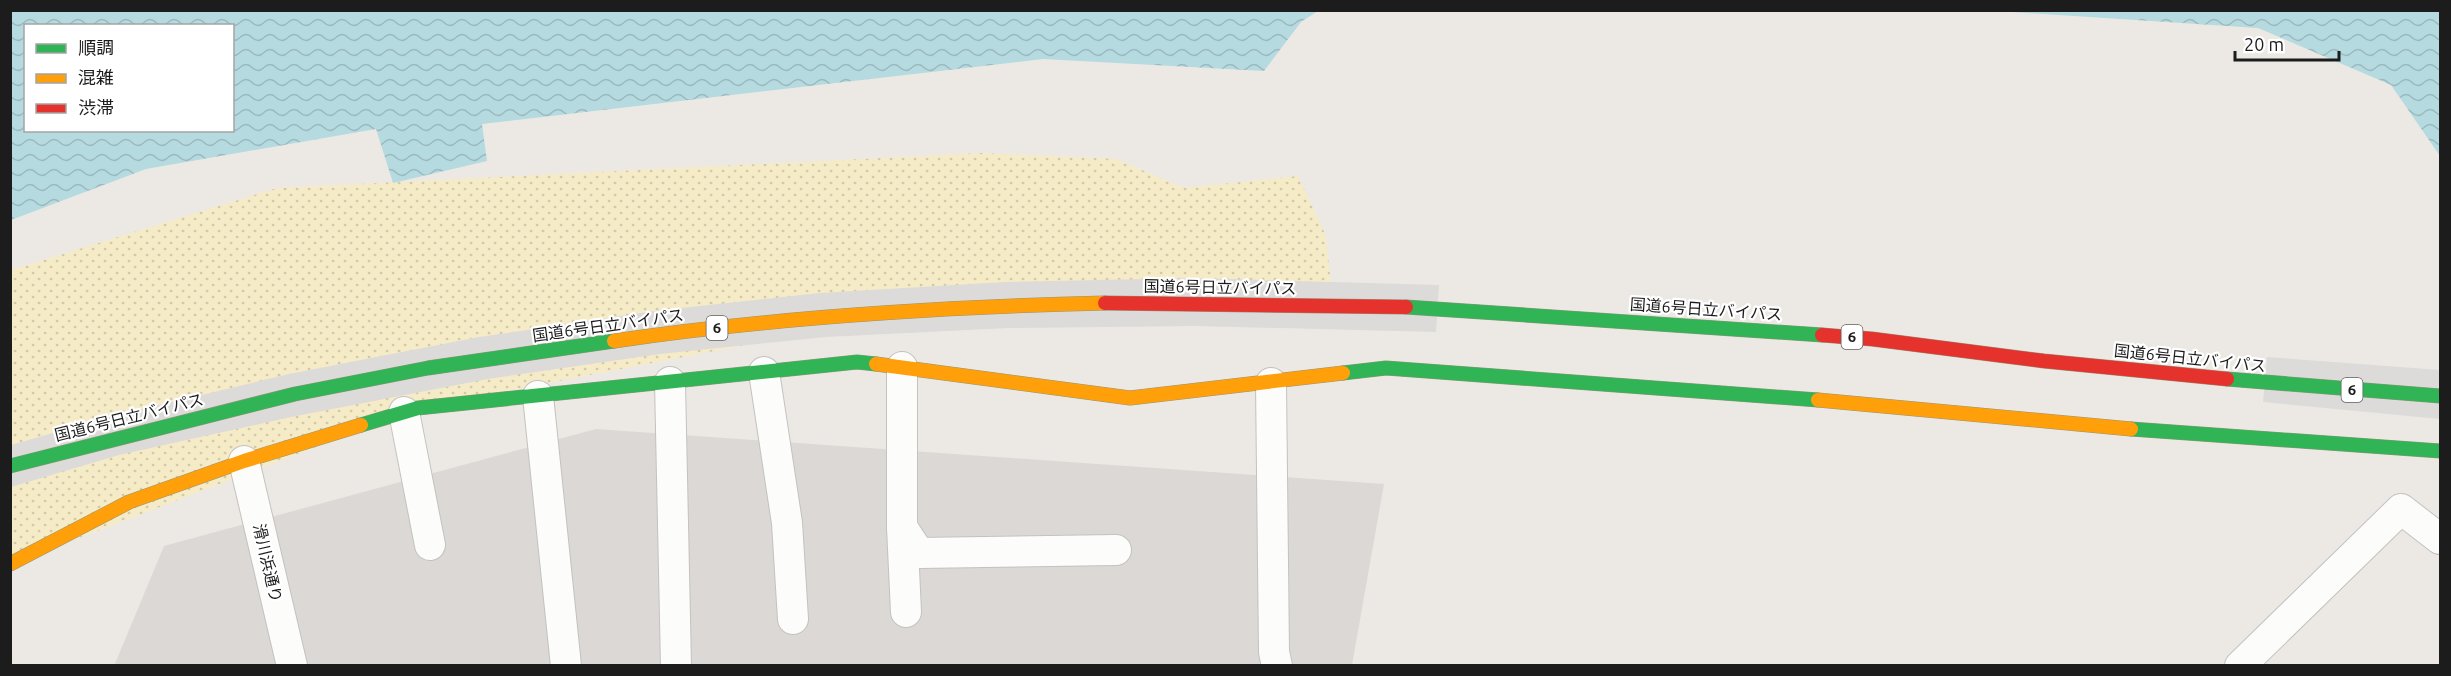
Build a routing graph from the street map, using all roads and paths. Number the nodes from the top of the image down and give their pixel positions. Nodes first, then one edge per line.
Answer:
1 (902, 367) junction
2 (764, 372) junction
3 (670, 382) junction
4 (1271, 383) junction
5 (538, 396) junction
6 (2440, 396) edge
7 (404, 412) junction
8 (2440, 451) edge
9 (244, 461) junction
10 (10, 466) edge
11 (902, 527) junction
12 (2440, 539) edge
13 (430, 545) dead end
14 (1116, 550) dead end
15 (10, 564) edge
16 (906, 612) dead end
17 (794, 619) dead end
18 (292, 666) edge
19 (566, 666) edge
20 (676, 666) edge
21 (1276, 666) edge
22 (2240, 666) edge

1 - 2 main road
1 - 4 main road
1 - 11 street
2 - 3 main road
2 - 17 street
3 - 5 main road
3 - 20 street
4 - 8 main road
4 - 21 street
5 - 7 main road
5 - 19 street
6 - 10 main road, 国道6号日立バイパス / 6
7 - 9 main road
7 - 13 street
9 - 15 main road
9 - 18 street, 滑川浜通り
11 - 14 street
11 - 16 street
12 - 22 street

